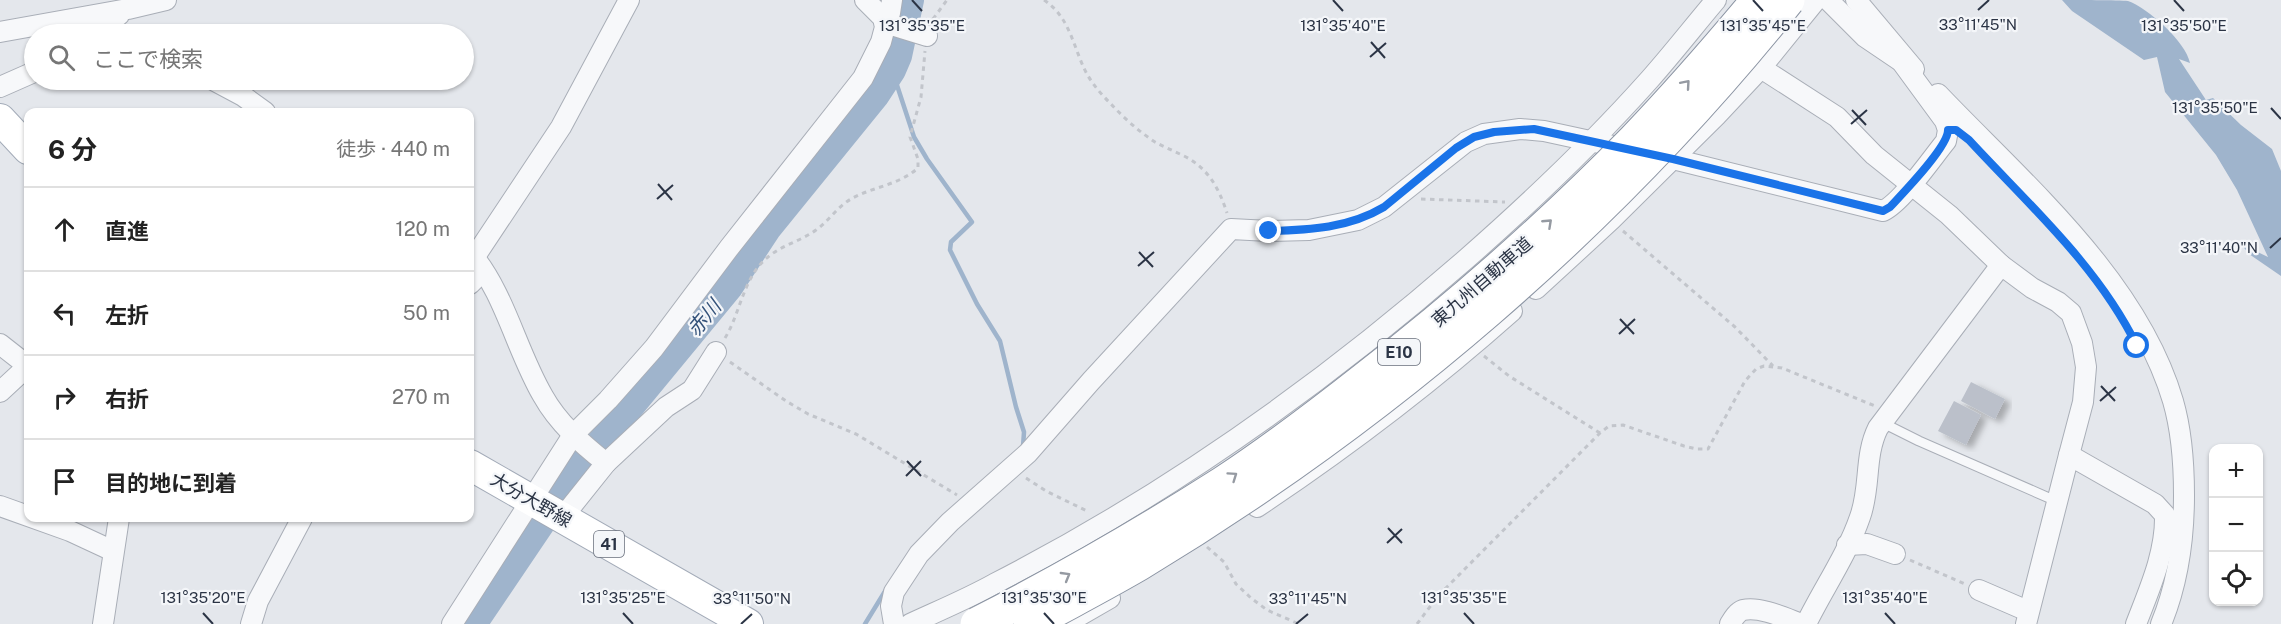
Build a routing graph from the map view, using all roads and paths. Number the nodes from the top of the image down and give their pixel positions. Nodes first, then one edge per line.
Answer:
1 (166, 0) edge
2 (629, 0) edge
3 (866, 0) edge
4 (892, 0) edge
5 (947, 0) edge
6 (1044, 0) edge
7 (1716, 0) edge
8 (1758, 0) edge
9 (1788, 0) edge
10 (1801, 0) edge
11 (1816, 0) edge
12 (1827, 0) edge
13 (1856, 0) edge
14 (1871, 0) edge
15 (128, 9) junction
16 (885, 23) junction
17 (45, 24) edge
18 (105, 24) edge
19 (24, 28) edge
20 (0, 32) edge
21 (1886, 34) junction
22 (927, 36) junction
23 (1903, 60) junction
24 (1761, 68) junction
25 (24, 76) edge
26 (0, 87) edge
27 (233, 90) edge
28 (259, 108) edge
29 (0, 119) edge
30 (1591, 141) junction
31 (24, 145) edge
32 (1662, 158) junction
33 (1911, 184) junction
34 (1395, 198) junction
35 (1509, 202) dead end
36 (1611, 220) junction
37 (1231, 229) junction
38 (2001, 265) junction
39 (474, 266) edge
40 (0, 344) edge
41 (1473, 346) junction
42 (716, 352) junction
43 (24, 363) edge
44 (1773, 366) junction
45 (24, 370) edge
46 (0, 392) edge
47 (1885, 417) junction
48 (1600, 433) junction
49 (573, 435) junction
50 (2069, 455) junction
51 (606, 464) junction
52 (474, 467) edge
53 (532, 501) junction
54 (2056, 501) junction
55 (970, 505) junction
56 (0, 506) edge
57 (24, 515) edge
58 (562, 518) junction
59 (45, 522) edge
60 (118, 522) edge
61 (300, 522) edge
62 (1201, 542) junction
63 (1847, 545) junction
64 (113, 551) junction
65 (1895, 554) joint
66 (1979, 590) joint
67 (2024, 616) edge
68 (103, 624) edge
69 (250, 624) edge
70 (452, 624) edge
71 (748, 624) edge
72 (894, 624) edge
73 (910, 624) edge
74 (977, 624) edge
75 (1030, 624) edge
76 (1065, 624) edge
77 (1299, 624) edge
78 (1417, 624) edge
79 (1730, 624) edge
80 (1801, 624) edge
81 (1806, 624) edge
82 (2136, 624) edge
83 (2161, 624) edge

1 - 15 street
2 - 39 street
3 - 16 street
4 - 16 street
5 - 22 path
6 - 37 path
7 - 30 street
74 -> 8 highway, 東九州自動車道 / E10, bridge
9 - 32 highway, 東九州自動車道 / E10, bridge
10 - 32 highway, bridge
11 - 24 street
12 - 23 street
13 - 21 street
14 - 21 street
15 - 17 street
15 - 18 street
16 - 22 street
16 - 49 street
19 - 20 street
21 - 23 street
22 - 42 path
23 - 33 street
23 - 83 street
24 - 32 street
24 - 33 street
25 - 26 street
27 - 28 street
29 - 31 main road
30 - 32 street
30 - 34 street
30 - 73 street
32 - 33 street
32 - 36 street
32 - 75 highway, 東九州自動車道 / E10, bridge
33 - 38 street
34 - 35 path
34 - 37 street
36 - 41 street
36 - 44 path
37 - 55 street
38 - 47 street
38 - 50 street
39 - 49 street
40 - 43 street
41 - 48 path
41 - 62 street
42 - 51 street
42 - 55 path
44 - 47 path
44 - 48 path
45 - 46 street
47 - 54 lane
47 - 63 street
48 - 78 path
49 - 51 street
49 - 53 street
50 - 54 street
50 - 82 street
51 - 58 street
52 - 53 main road, 大分大野線 / 41
53 - 58 main road, 大分大野線 / 41
53 - 70 street
54 - 67 street
55 - 72 street
56 - 57 street
58 - 71 main road, 大分大野線 / 41
59 - 64 street
60 - 64 street
61 - 69 street
62 - 76 street
62 - 77 path
63 - 65 street
63 - 81 street
64 - 68 street
65 - 66 path
66 - 67 street
79 - 80 street

